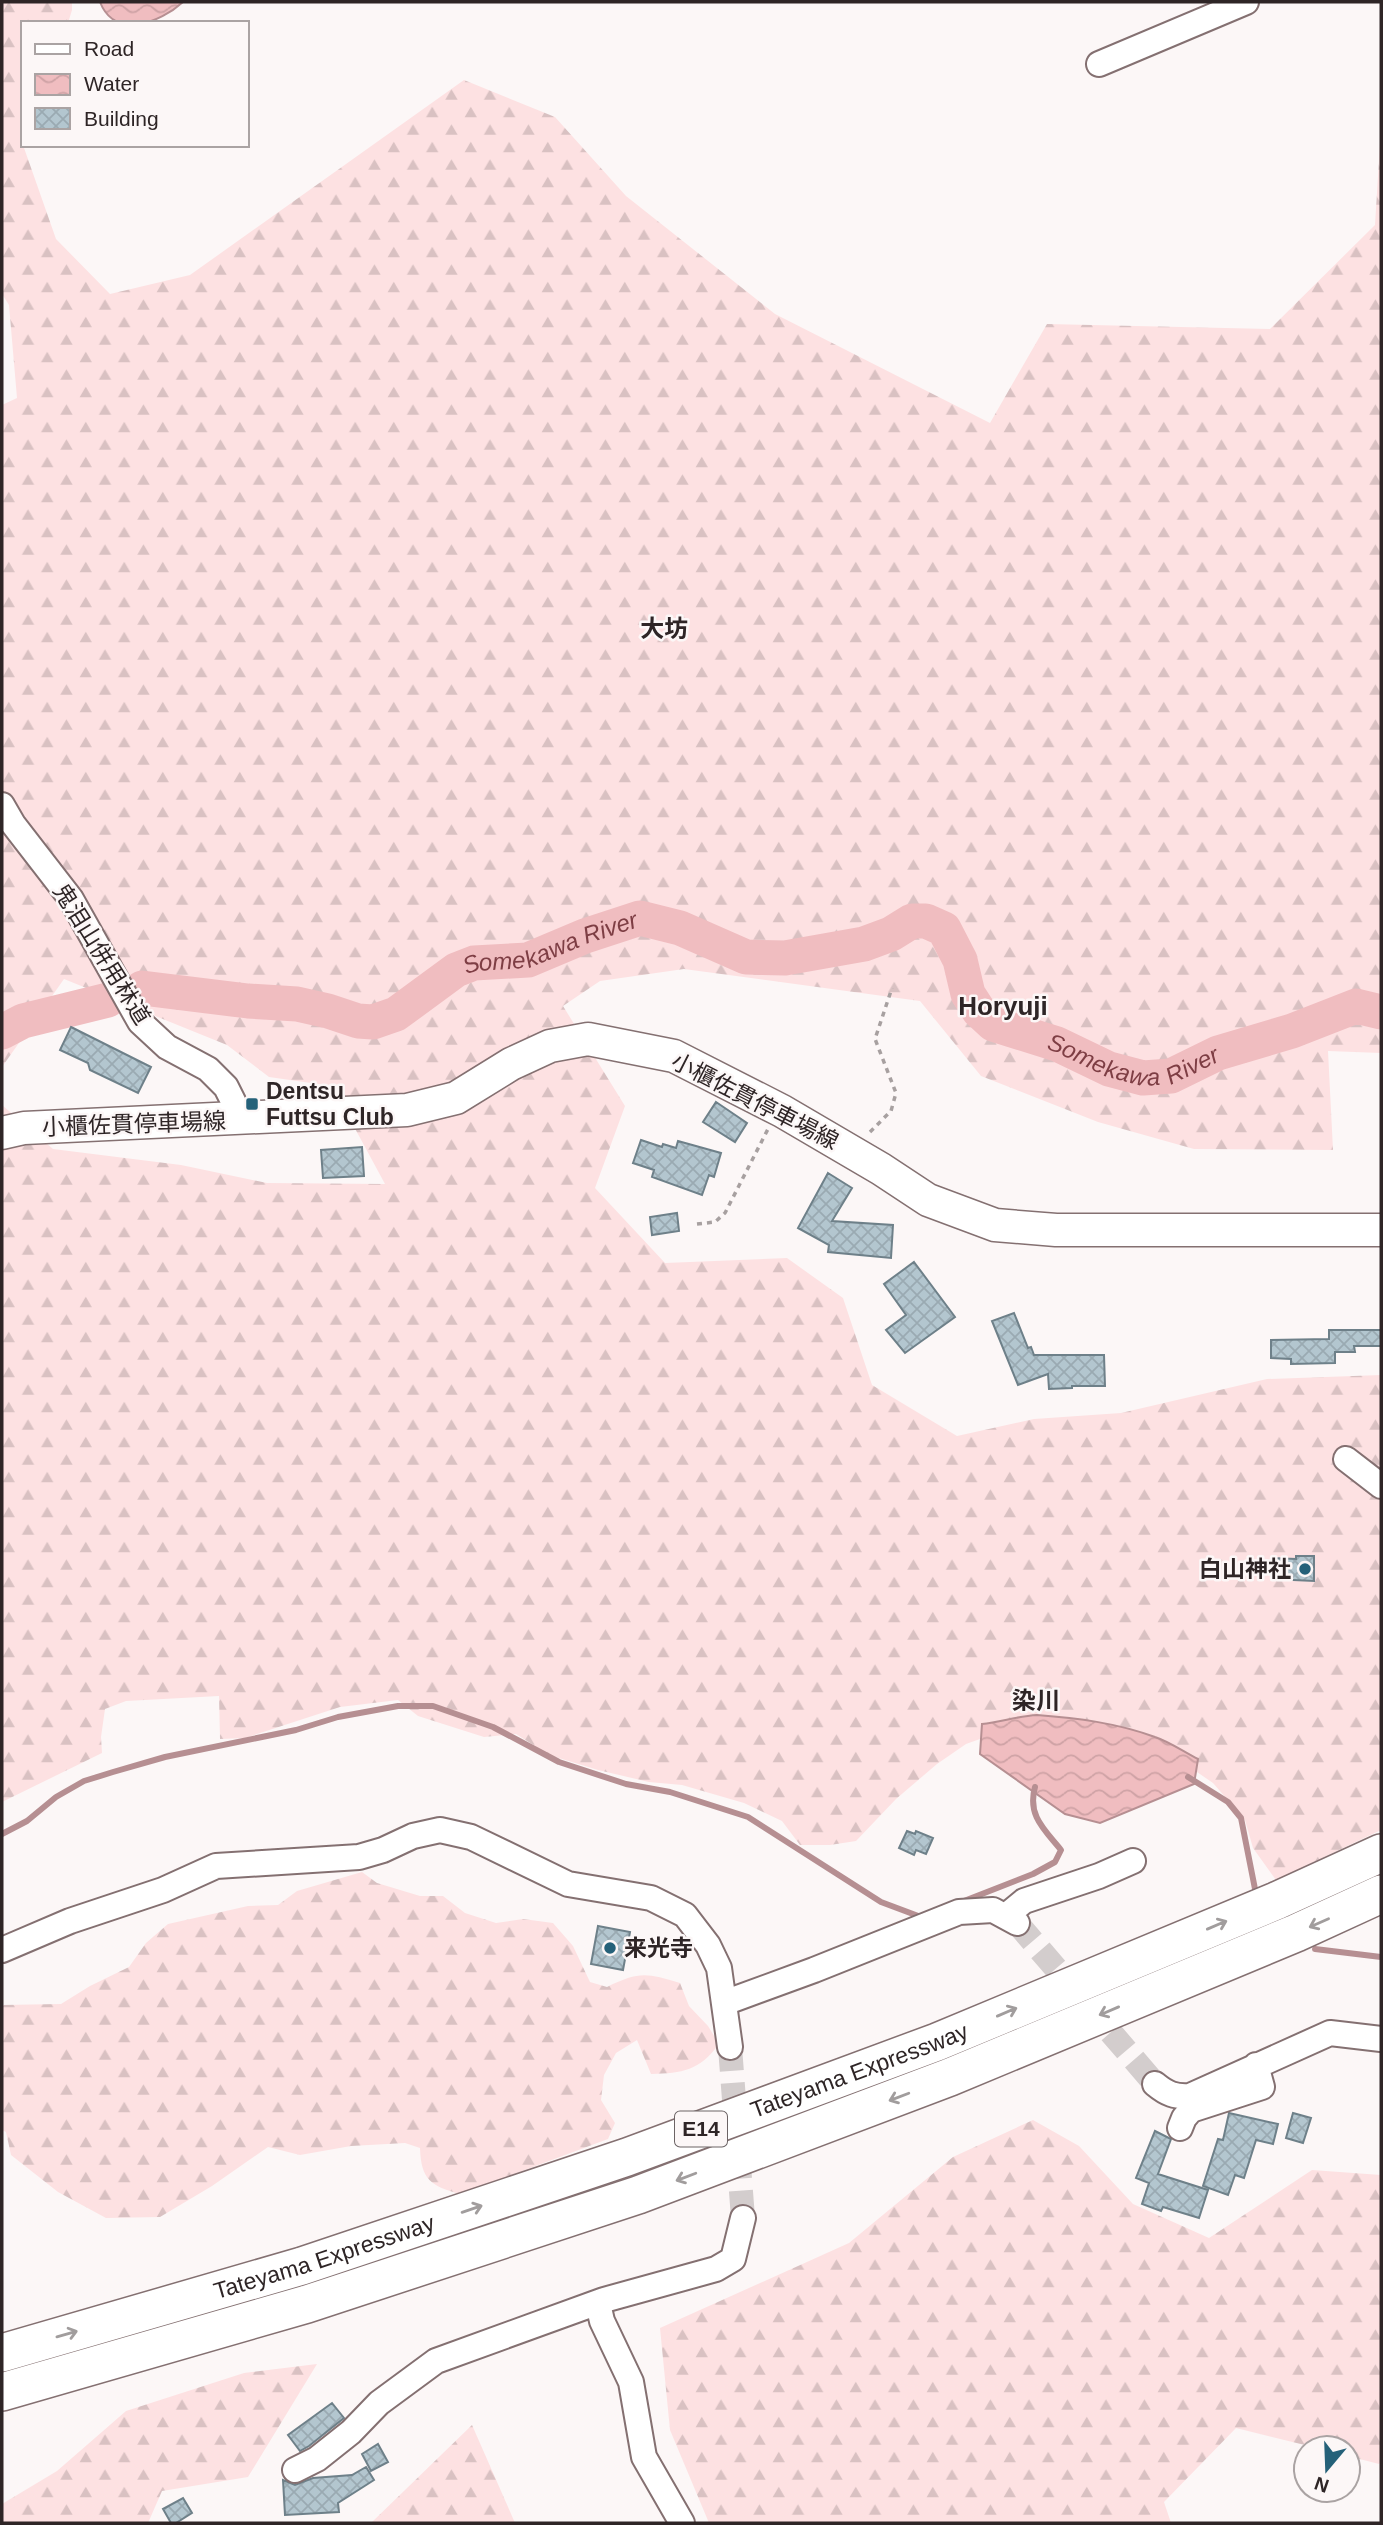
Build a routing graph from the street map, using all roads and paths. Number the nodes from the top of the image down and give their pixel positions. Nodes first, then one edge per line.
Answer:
1 (1246, 2) edge
2 (1099, 64) dead end
3 (2, 805) edge
4 (892, 988) dead end
5 (782, 1111) junction
6 (242, 1119) junction
7 (2, 1133) edge
8 (852, 1152) junction
9 (697, 1224) dead end
10 (1381, 1230) edge
11 (1346, 1459) dead end
12 (1381, 1486) edge
13 (1381, 1853) edge
14 (1133, 1861) dead end
15 (1381, 1894) edge
16 (2, 1950) edge
17 (724, 2003) junction
18 (1381, 2039) edge
19 (730, 2047) tunnel mouth
20 (1256, 2066) junction
21 (1155, 2084) tunnel mouth
22 (1180, 2128) dead end
23 (743, 2218) tunnel mouth
24 (604, 2300) junction
25 (2, 2353) edge
26 (2, 2392) edge
27 (295, 2470) dead end
28 (682, 2523) edge

1 - 2 street
3 - 6 street, 鬼泪山併用林道
4 - 8 path
5 - 6 main road, 小櫃佐貫停車場線
5 - 8 main road, 小櫃佐貫停車場線
5 - 9 path
6 - 7 main road, 小櫃佐貫停車場線
8 - 10 main road, 小櫃佐貫停車場線
11 - 12 street
25 -> 13 highway, Tateyama Expressway / E14
14 - 17 street
15 -> 26 highway, Tateyama Expressway / E14
16 - 17 street
17 - 19 street
18 - 20 street
20 - 21 street
20 - 22 street
23 - 24 street
24 - 27 street
24 - 28 street

